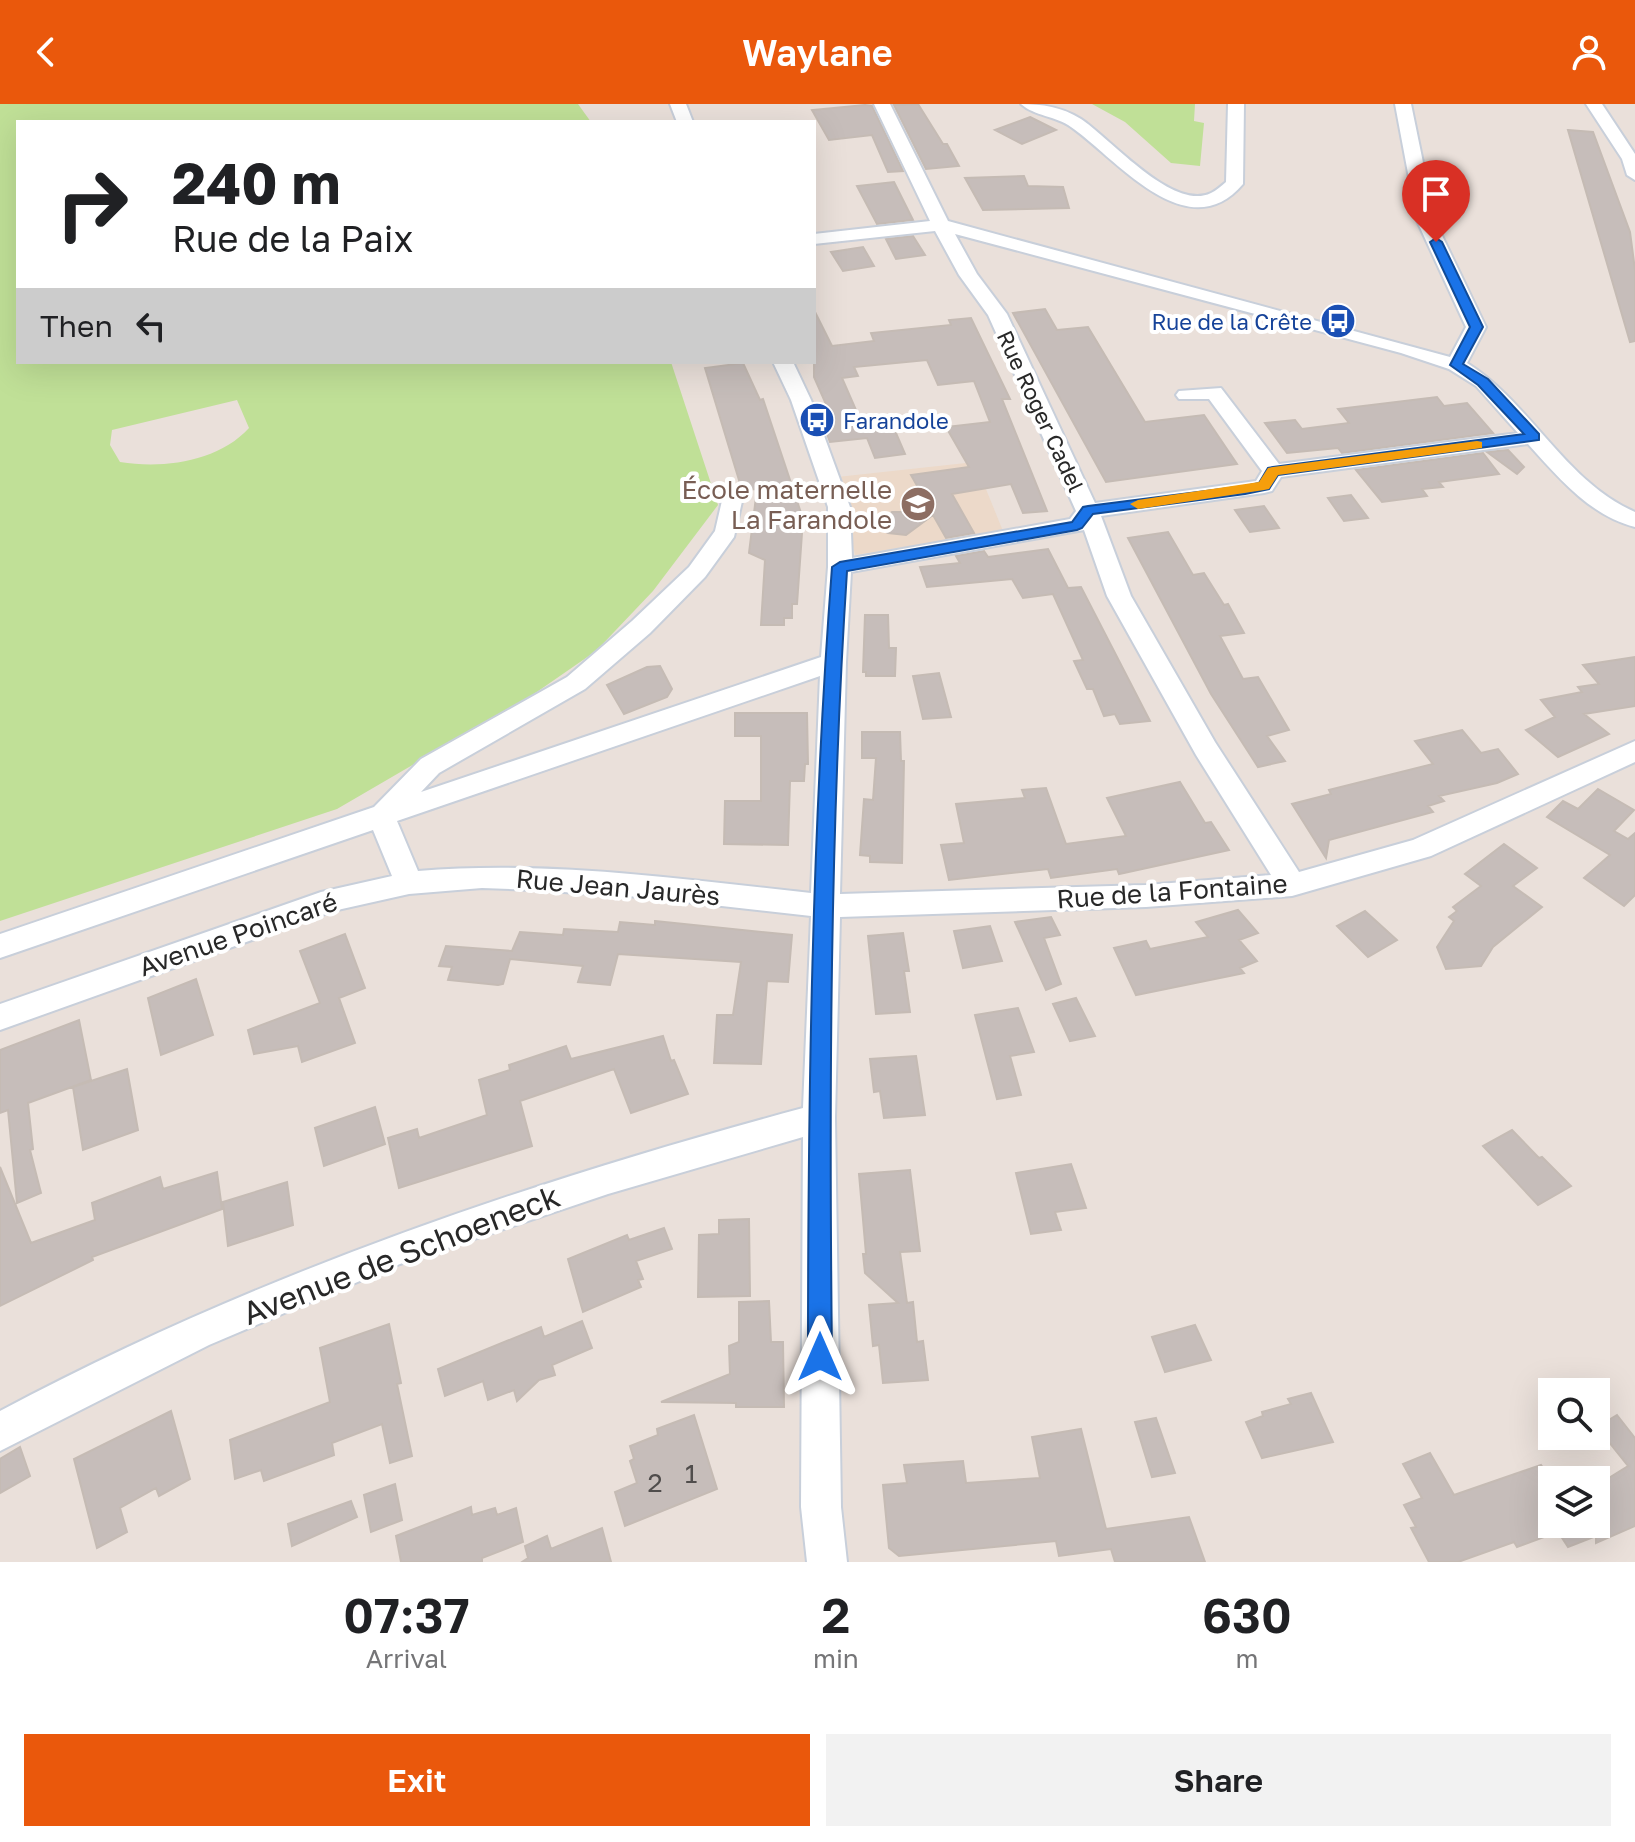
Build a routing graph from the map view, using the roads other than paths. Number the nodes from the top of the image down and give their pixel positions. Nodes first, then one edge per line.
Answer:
1 (882, 104) edge
2 (1029, 104) edge
3 (1236, 104) edge
4 (1403, 104) edge
5 (1594, 104) edge
6 (1635, 175) edge
7 (941, 225) junction
8 (816, 239) edge
9 (784, 364) edge
10 (1456, 365) junction
11 (1186, 395) dead end
12 (1534, 437) junction
13 (1273, 471) junction
14 (732, 497) dead end
15 (1088, 511) junction
16 (1635, 520) edge
17 (840, 567) junction
18 (833, 662) junction
19 (1635, 751) edge
20 (381, 815) junction
21 (409, 883) junction
22 (1292, 885) junction
23 (827, 906) junction
24 (0, 946) edge
25 (0, 1017) edge
26 (819, 1118) junction
27 (0, 1432) edge
28 (827, 1562) edge

1 - 7 street, Rue Roger Cadel
2 - 3 street
4 - 10 street
5 - 6 street
7 - 8 street
7 - 10 street
7 - 15 street, Rue Roger Cadel
9 - 17 street
10 - 12 street
11 - 13 street
12 - 13 street
12 - 16 street
13 - 15 street
14 - 20 street
15 - 17 street
15 - 22 street, Rue Roger Cadel
17 - 18 street
18 - 20 street
18 - 23 street
19 - 22 street, Rue de la Fontaine
20 - 21 street
20 - 24 street
21 - 23 street, Rue Jean Jaurès
21 - 25 street, Avenue Poincaré
22 - 23 street, Rue de la Fontaine
23 - 26 street
26 - 27 street, Avenue de Schoeneck
26 - 28 street

